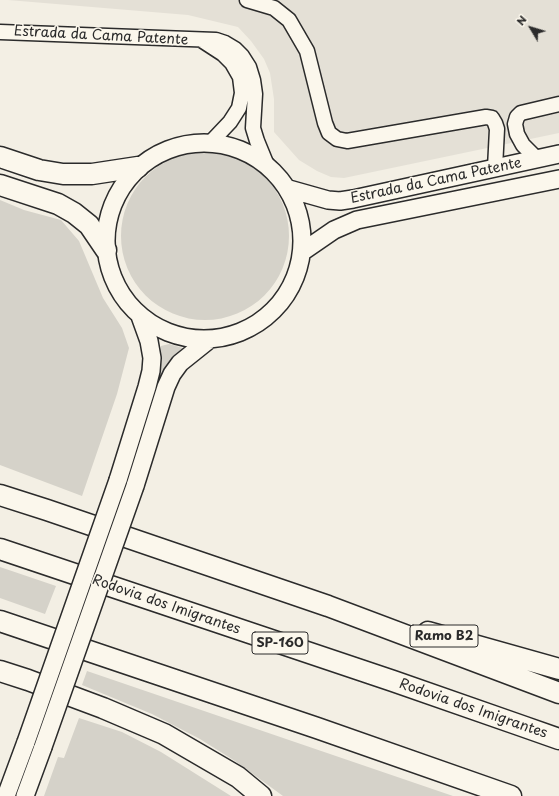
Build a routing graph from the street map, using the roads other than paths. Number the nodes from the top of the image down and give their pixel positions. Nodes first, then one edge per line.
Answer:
1 (247, 0) edge
2 (0, 32) edge
3 (203, 41) junction
4 (559, 104) edge
5 (211, 142) junction
6 (559, 154) edge
7 (0, 157) edge
8 (537, 159) junction
9 (266, 163) junction
10 (138, 167) junction
11 (495, 168) junction
12 (559, 179) edge
13 (0, 185) edge
14 (289, 189) junction
15 (106, 250) junction
16 (302, 252) junction
17 (140, 316) junction
18 (210, 339) junction
19 (0, 495) edge
20 (0, 549) edge
21 (328, 606) junction
22 (0, 622) edge
23 (559, 669) edge
24 (0, 671) edge
25 (559, 693) edge
26 (559, 740) edge
27 (6, 796) edge
28 (26, 796) edge
29 (261, 796) edge
30 (511, 796) edge

1 - 11 street
2 - 3 street, Estrada da Cama Patente
3 - 5 street, Estrada da Cama Patente
3 - 9 street, Estrada da Cama Patente
4 - 8 street
5 - 9 main road
5 - 10 main road
6 - 8 main road, Estrada da Cama Patente
7 - 10 highway
8 - 11 main road, Estrada da Cama Patente
9 - 14 main road
10 - 15 main road
11 - 14 main road, Estrada da Cama Patente
12 - 16 main road, Estrada da Cama Patente
13 - 15 highway
14 - 16 main road
15 - 17 main road
16 - 18 main road
17 - 18 main road
17 - 27 main road, bridge
18 - 28 main road, bridge
19 - 21 highway
20 - 26 highway, Rodovia dos Imigrantes / SP-160
21 - 23 highway, Ramo B2
21 - 25 highway
22 - 30 highway
24 - 29 highway

